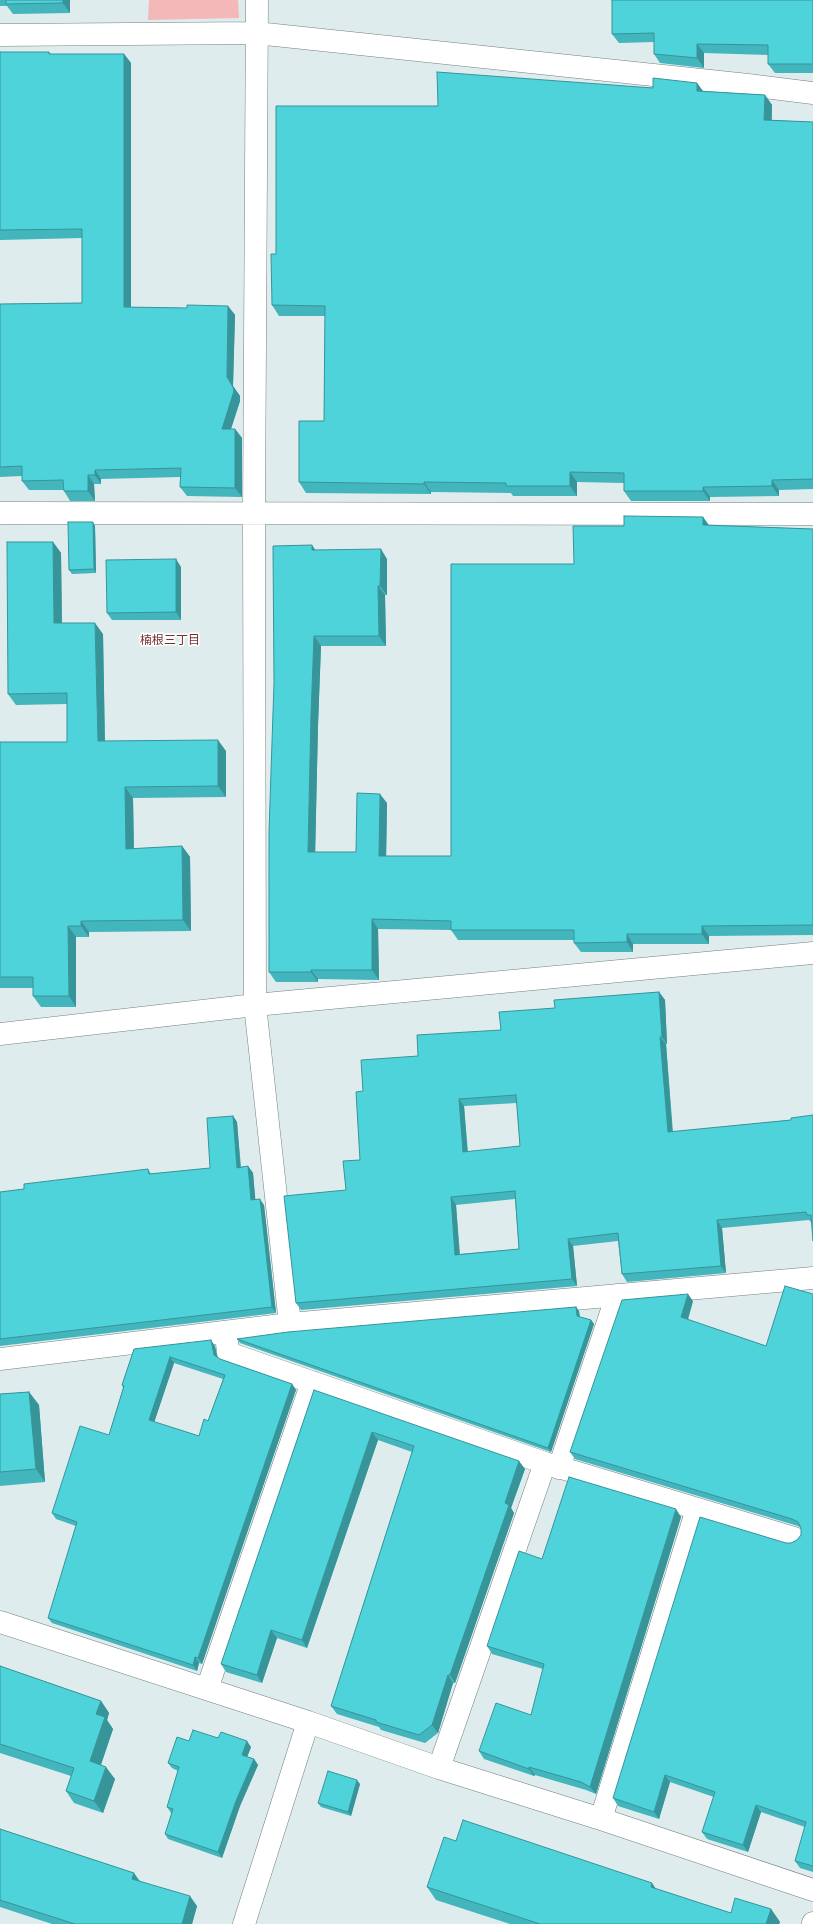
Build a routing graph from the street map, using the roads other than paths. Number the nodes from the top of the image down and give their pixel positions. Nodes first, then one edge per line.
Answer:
1 (257, 0) edge
2 (256, 33) junction
3 (0, 35) edge
4 (813, 93) edge
5 (0, 513) edge
6 (254, 514) junction
7 (813, 514) edge
8 (813, 953) edge
9 (255, 1005) junction
10 (0, 1034) edge
11 (813, 1278) edge
12 (617, 1295) junction
13 (290, 1324) junction
14 (226, 1332) junction
15 (0, 1359) edge
16 (312, 1382) junction
17 (552, 1465) junction
18 (697, 1509) junction
19 (794, 1538) dead end
20 (0, 1622) edge
21 (207, 1689) junction
22 (308, 1722) junction
23 (439, 1768) junction
24 (601, 1819) junction
25 (813, 1890) edge
26 (244, 1924) edge

1 - 2 street
2 - 3 street
2 - 4 street
2 - 6 street
5 - 6 street
6 - 7 street
6 - 9 street
8 - 9 street
9 - 10 street
9 - 13 street
11 - 12 street
12 - 13 street
12 - 17 street
13 - 14 street
14 - 15 street
14 - 16 street
16 - 17 street
16 - 21 street
17 - 18 street
17 - 23 street
18 - 19 street
18 - 24 street
20 - 21 street
21 - 22 street
22 - 23 street
22 - 26 street
23 - 24 street
24 - 25 street

